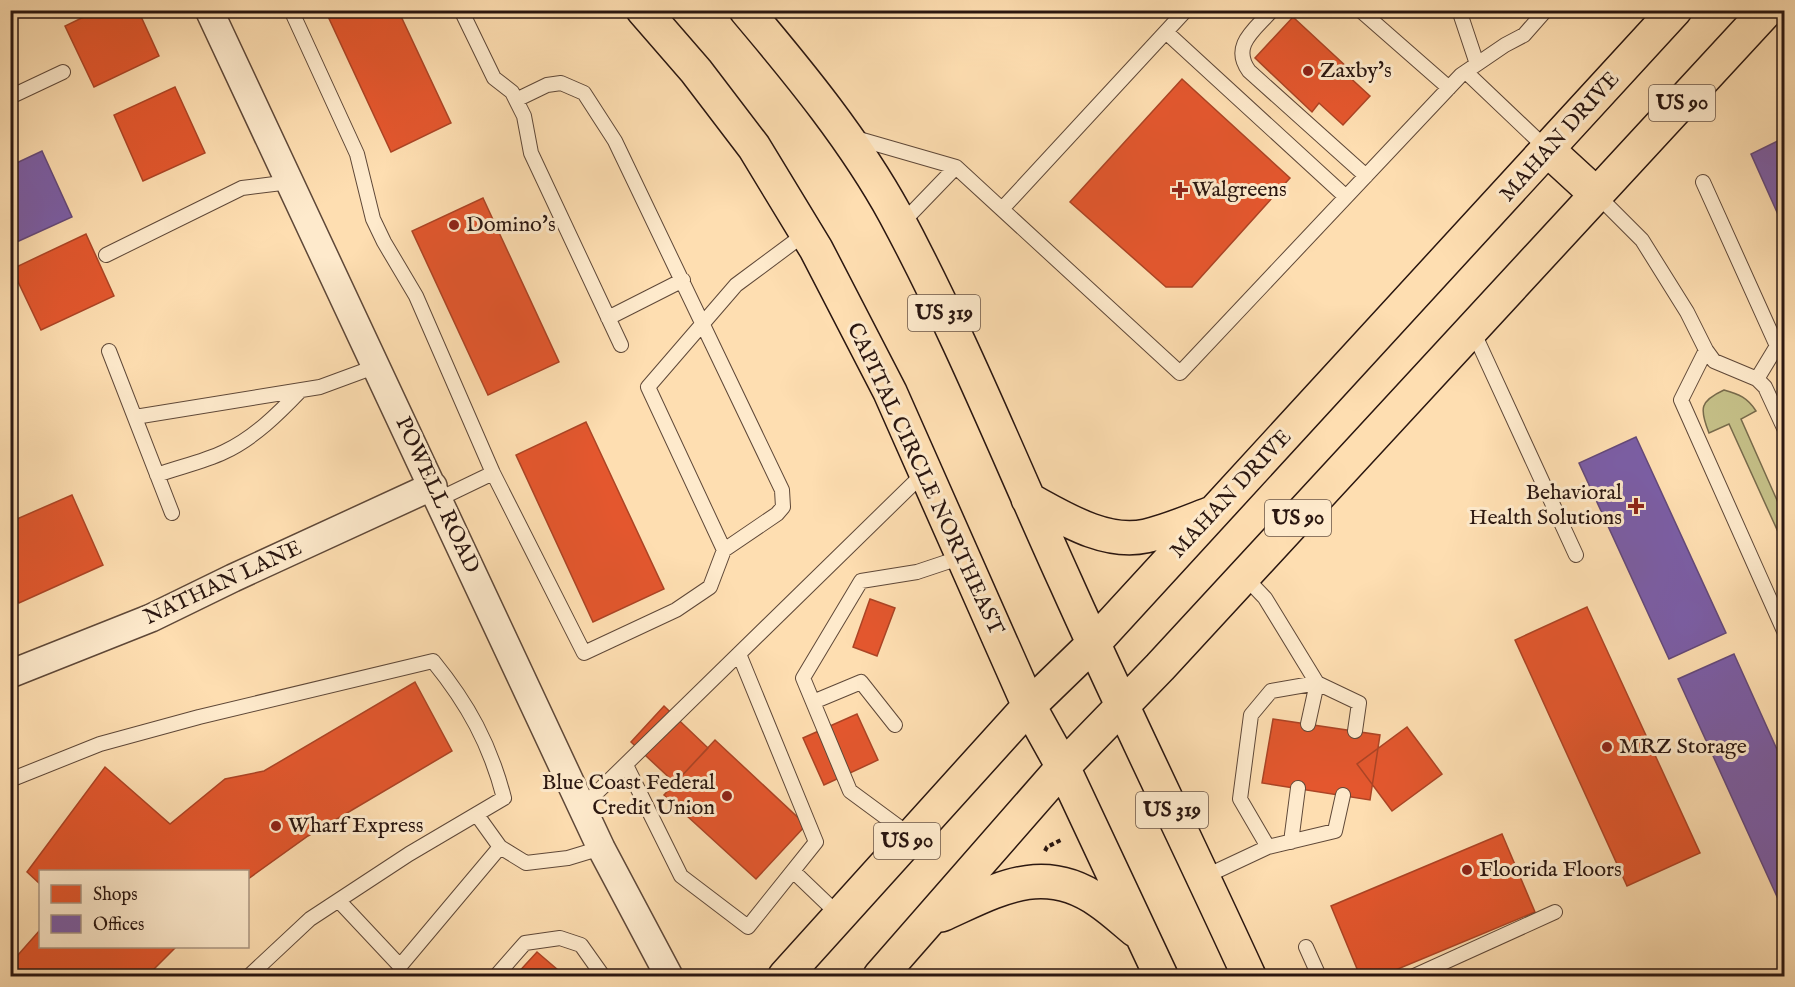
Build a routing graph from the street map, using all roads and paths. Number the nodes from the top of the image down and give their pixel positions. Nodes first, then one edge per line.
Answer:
1 (209, 10) edge
2 (291, 10) edge
3 (461, 10) edge
4 (643, 10) edge
5 (746, 10) edge
6 (1186, 10) edge
7 (1272, 10) edge
8 (1360, 10) edge
9 (1459, 10) edge
10 (1546, 10) edge
11 (1675, 10) edge
12 (1767, 10) edge
13 (1166, 32) junction
14 (1472, 68) junction
15 (63, 72) dead end
16 (1449, 88) junction
17 (10, 97) edge
18 (516, 100) junction
19 (845, 135) junction
20 (1548, 150) junction
21 (956, 167) junction
22 (1366, 176) junction
23 (290, 182) junction
24 (1703, 182) dead end
25 (1597, 195) junction
26 (1346, 197) junction
27 (1002, 209) junction
28 (900, 225) junction
29 (806, 233) junction
30 (106, 255) dead end
31 (683, 280) junction
32 (608, 318) junction
33 (703, 322) junction
34 (1472, 330) junction
35 (621, 345) dead end
36 (1706, 350) junction
37 (110, 351) dead end
38 (377, 366) junction
39 (1756, 379) junction
40 (301, 390) junction
41 (135, 417) junction
42 (1785, 428) edge
43 (493, 473) junction
44 (924, 473) junction
45 (157, 475) junction
46 (436, 492) junction
47 (1028, 499) junction
48 (172, 513) dead end
49 (1214, 513) junction
50 (724, 550) junction
51 (1576, 555) dead end
52 (962, 557) junction
53 (1244, 576) junction
54 (1785, 632) edge
55 (1093, 644) junction
56 (739, 654) junction
57 (10, 674) edge
58 (1317, 683) junction
59 (813, 702) junction
60 (1029, 706) junction
61 (1124, 707) junction
62 (895, 724) dead end
63 (1308, 724) dead end
64 (1355, 731) dead end
65 (626, 765) junction
66 (1063, 767) junction
67 (10, 780) edge
68 (1298, 788) dead end
69 (1342, 795) dead end
70 (582, 807) junction
71 (477, 815) junction
72 (912, 837) junction
73 (1043, 842) dead end
74 (1291, 842) junction
75 (500, 847) junction
76 (1047, 847) dead end
77 (1268, 847) junction
78 (601, 848) junction
79 (793, 871) junction
80 (1204, 877) junction
81 (339, 901) junction
82 (1555, 912) dead end
83 (840, 916) junction
84 (931, 919) junction
85 (1141, 934) junction
86 (1306, 947) dead end
87 (252, 976) edge
88 (496, 976) edge
89 (603, 976) edge
90 (669, 976) edge
91 (785, 976) edge
92 (880, 976) edge
93 (1161, 976) edge
94 (1248, 976) edge
95 (1319, 976) edge
96 (1414, 976) edge

1 - 23 street, POWELL ROAD
2 - 43 lane
3 - 18 lane
4 - 29 main road, CAPITAL CIRCLE NORTHEAST
5 - 19 main road, US 319
6 - 13 lane
7 - 22 lane
8 - 16 lane
9 - 14 lane
10 - 14 lane
11 - 20 main road, MAHAN DRIVE / US 90
12 - 25 main road, US 90
13 - 26 lane
13 - 27 lane
14 - 16 lane
14 - 20 lane
15 - 17 lane
16 - 22 lane
18 - 31 lane
18 - 32 lane
19 - 21 lane
19 - 28 main road, US 319
20 - 25 main road
20 - 49 main road, MAHAN DRIVE / US 90
21 - 27 lane
21 - 28 lane
22 - 26 lane
23 - 30 lane
23 - 38 street, POWELL ROAD
24 - 39 lane
25 - 34 main road, US 90
25 - 36 lane
26 - 27 lane
28 - 47 main road, US 319
29 - 33 lane
29 - 44 main road, CAPITAL CIRCLE NORTHEAST
31 - 32 lane
31 - 33 lane
32 - 35 lane
33 - 50 lane
33 - 50 lane
34 - 51 lane
34 - 53 main road, US 90
36 - 39 lane
36 - 54 lane
37 - 41 lane
38 - 40 lane
38 - 46 street, POWELL ROAD
39 - 42 lane
40 - 41 lane
40 - 45 lane
41 - 45 lane
43 - 46 lane
43 - 50 lane
44 - 52 main road, CAPITAL CIRCLE NORTHEAST
44 - 56 lane
45 - 48 lane
46 - 57 street, NATHAN LANE
46 - 70 street, POWELL ROAD
47 - 49 main road
47 - 55 main road, US 319
49 - 55 main road, MAHAN DRIVE / US 90
52 - 59 lane
52 - 60 main road, CAPITAL CIRCLE NORTHEAST
53 - 58 lane
53 - 61 main road, US 90
55 - 60 main road, MAHAN DRIVE / US 90
55 - 61 main road, US 319
56 - 65 lane
56 - 79 lane
58 - 63 lane
58 - 64 lane
58 - 77 lane
59 - 62 lane
59 - 72 lane
60 - 66 main road, CAPITAL CIRCLE NORTHEAST
60 - 72 main road, MAHAN DRIVE / US 90
61 - 66 main road, US 90
61 - 80 main road, US 319
65 - 70 lane
65 - 79 lane
66 - 84 main road, US 90
66 - 85 main road, CAPITAL CIRCLE NORTHEAST
67 - 71 lane
68 - 74 lane
69 - 74 lane
70 - 78 street, POWELL ROAD
71 - 75 lane
71 - 81 lane
72 - 83 main road, MAHAN DRIVE / US 90
73 - 76 path
74 - 77 lane
75 - 78 lane
75 - 81 lane
77 - 80 lane
78 - 90 street, POWELL ROAD
79 - 83 lane
80 - 94 main road, US 319
81 - 87 lane
82 - 96 lane
83 - 91 main road, MAHAN DRIVE / US 90
84 - 85 main road
84 - 92 main road, US 90
85 - 93 main road, CAPITAL CIRCLE NORTHEAST
86 - 95 lane
88 - 89 lane

